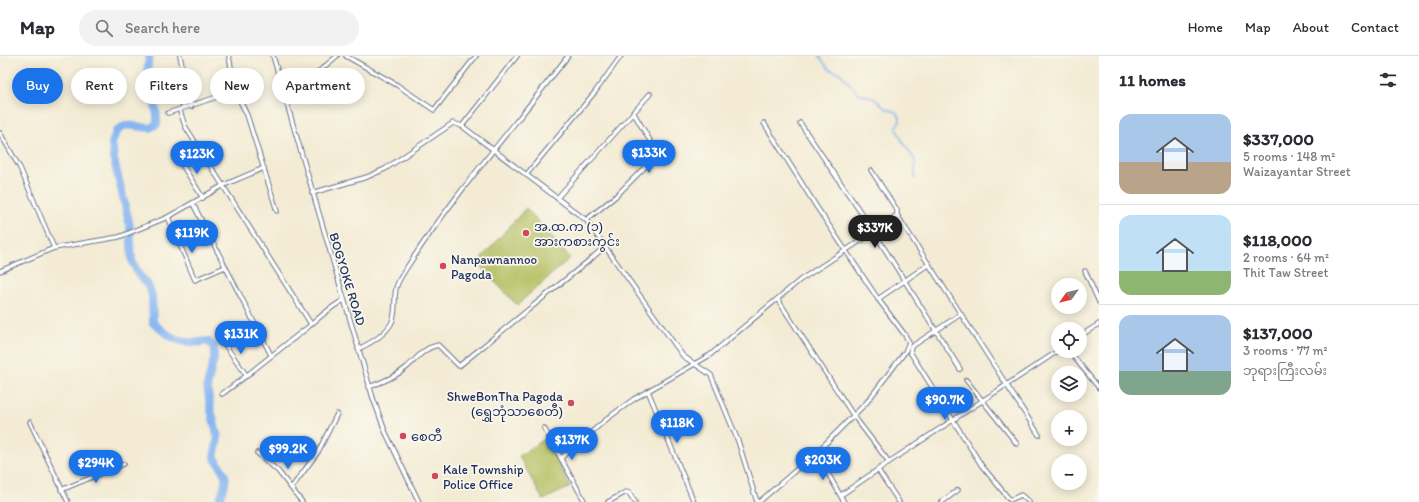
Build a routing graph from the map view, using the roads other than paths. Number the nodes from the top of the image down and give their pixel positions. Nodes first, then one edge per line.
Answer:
1 (180, 56) edge
2 (228, 56) edge
3 (273, 56) edge
4 (337, 56) edge
5 (346, 56) edge
6 (476, 56) edge
7 (517, 56) edge
8 (568, 56) edge
9 (621, 56) edge
10 (230, 68) edge
11 (276, 68) edge
12 (322, 68) edge
13 (650, 94) dead end
14 (210, 100) edge
15 (242, 104) edge
16 (286, 104) edge
17 (191, 106) junction
18 (180, 111) junction
19 (633, 112) junction
20 (168, 113) dead end
21 (764, 123) dead end
22 (800, 123) dead end
23 (462, 126) junction
24 (0, 132) edge
25 (492, 150) junction
26 (179, 160) dead end
27 (264, 168) junction
28 (871, 170) dead end
29 (526, 175) junction
30 (224, 185) junction
31 (312, 193) junction
32 (203, 198) junction
33 (557, 198) junction
34 (193, 204) junction
35 (277, 211) dead end
36 (897, 215) junction
37 (168, 217) junction
38 (586, 220) junction
39 (874, 232) junction
40 (602, 241) junction
41 (54, 248) junction
42 (845, 250) junction
43 (929, 264) junction
44 (225, 267) junction
45 (0, 271) edge
46 (1085, 271) dead end
47 (904, 280) junction
48 (878, 299) junction
49 (344, 300) junction
50 (778, 300) junction
51 (1099, 302) edge
52 (962, 314) junction
53 (311, 324) junction
54 (1099, 324) edge
55 (937, 331) junction
56 (1087, 332) edge
57 (223, 342) dead end
58 (358, 349) junction
59 (271, 355) junction
60 (1051, 356) edge
61 (1074, 358) edge
62 (694, 364) junction
63 (960, 369) dead end
64 (247, 376) junction
65 (966, 380) dead end
66 (1099, 381) edge
67 (1094, 383) junction
68 (1006, 385) junction
69 (369, 387) junction
70 (1099, 388) edge
71 (648, 391) junction
72 (222, 394) dead end
73 (983, 401) junction
74 (337, 414) dead end
75 (853, 415) junction
76 (954, 420) junction
77 (30, 422) dead end
78 (544, 428) dead end
79 (1039, 435) dead end
80 (1017, 444) dead end
81 (816, 452) junction
82 (258, 453) dead end
83 (561, 458) junction
84 (889, 462) junction
85 (124, 464) dead end
86 (878, 470) junction
87 (292, 487) junction
88 (61, 490) junction
89 (958, 490) dead end
90 (841, 495) junction
91 (68, 502) edge
92 (302, 502) edge
93 (419, 502) edge
94 (585, 502) edge
95 (608, 502) edge
96 (635, 502) edge
97 (694, 502) edge
98 (758, 502) edge
99 (844, 502) edge
100 (899, 502) edge
101 (942, 502) edge
102 (1029, 502) edge

1 - 17 street
2 - 10 street
3 - 11 street, BOGYOKE ROAD
4 - 12 street
5 - 6 street
7 - 23 street
8 - 25 street
9 - 29 street
13 - 19 street
14 - 17 street
15 - 27 street
16 - 31 street, BOGYOKE ROAD
17 - 18 street
18 - 20 street
18 - 30 street
19 - 33 street
19 - 38 street
21 - 42 street
22 - 39 street
23 - 25 street
23 - 31 street
24 - 41 street
25 - 29 street
25 - 58 street
26 - 32 street
27 - 30 street
27 - 35 street
28 - 36 street
29 - 33 street
30 - 32 street
30 - 53 street
31 - 49 street, BOGYOKE ROAD
32 - 34 street
33 - 38 street
34 - 37 street
34 - 44 street
36 - 39 street
36 - 43 street
37 - 41 street
37 - 44 street
38 - 40 street
39 - 42 street
39 - 47 street
40 - 62 street
40 - 69 street
41 - 45 street
42 - 48 street
42 - 50 street
43 - 47 street
43 - 52 street
44 - 59 street
46 - 51 street
47 - 48 street
47 - 55 street
48 - 75 street
49 - 53 street
49 - 58 street, BOGYOKE ROAD
50 - 62 street
50 - 75 street
52 - 55 street
52 - 68 street
53 - 59 street
54 - 56 street
55 - 63 street
55 - 76 street
57 - 64 street
58 - 69 street, BOGYOKE ROAD
59 - 64 street
60 - 68 street
61 - 67 street
62 - 71 street
62 - 98 street
64 - 72 street
65 - 73 street
66 - 67 street
67 - 70 street
68 - 73 street
68 - 79 street
69 - 93 street, BOGYOKE ROAD
71 - 83 street
71 - 97 street
73 - 76 street
73 - 80 street
74 - 87 street
75 - 81 street
75 - 84 street
76 - 84 street
76 - 102 street
77 - 88 street
78 - 83 street
81 - 90 street
81 - 98 street
82 - 87 street
83 - 94 street
84 - 86 street
85 - 88 street
86 - 90 street
86 - 100 street
87 - 92 street
88 - 91 street
89 - 101 street
90 - 99 street
95 - 96 street

